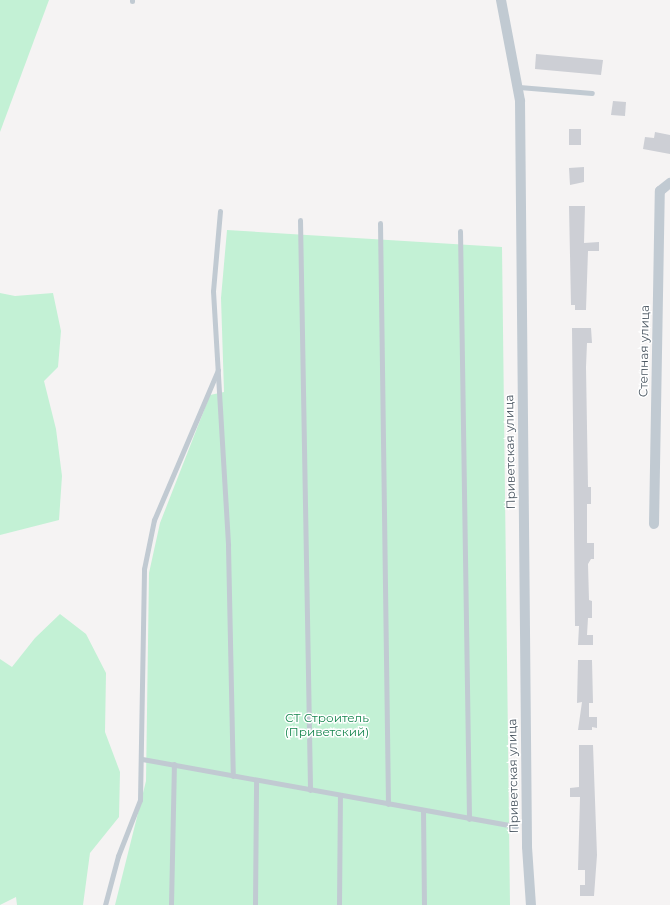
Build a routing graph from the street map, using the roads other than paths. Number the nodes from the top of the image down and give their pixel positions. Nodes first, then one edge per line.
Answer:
1 (502, 0) edge
2 (519, 87) junction
3 (592, 93) dead end
4 (670, 183) edge
5 (220, 211) dead end
6 (300, 220) dead end
7 (380, 223) dead end
8 (460, 231) dead end
9 (219, 368) junction
10 (654, 524) dead end
11 (142, 760) junction
12 (174, 764) junction
13 (232, 776) junction
14 (256, 780) junction
15 (310, 790) junction
16 (340, 795) junction
17 (388, 804) junction
18 (423, 810) junction
19 (469, 818) junction
20 (516, 826) dead end
21 (105, 905) edge
22 (171, 905) edge
23 (255, 905) edge
24 (339, 905) edge
25 (424, 905) edge
26 (531, 905) edge

1 - 2 street, Приветская улица
2 - 3 lane
2 - 26 street, Приветская улица
4 - 10 street, Степная улица
5 - 9 lane
6 - 15 lane
7 - 17 lane
8 - 19 lane
9 - 11 lane
9 - 13 lane
11 - 12 lane
11 - 21 lane
12 - 13 lane
12 - 22 lane
13 - 14 lane
14 - 15 lane
14 - 23 lane
15 - 16 lane
16 - 17 lane
16 - 24 lane
17 - 18 lane
18 - 19 lane
18 - 25 lane
19 - 20 lane

